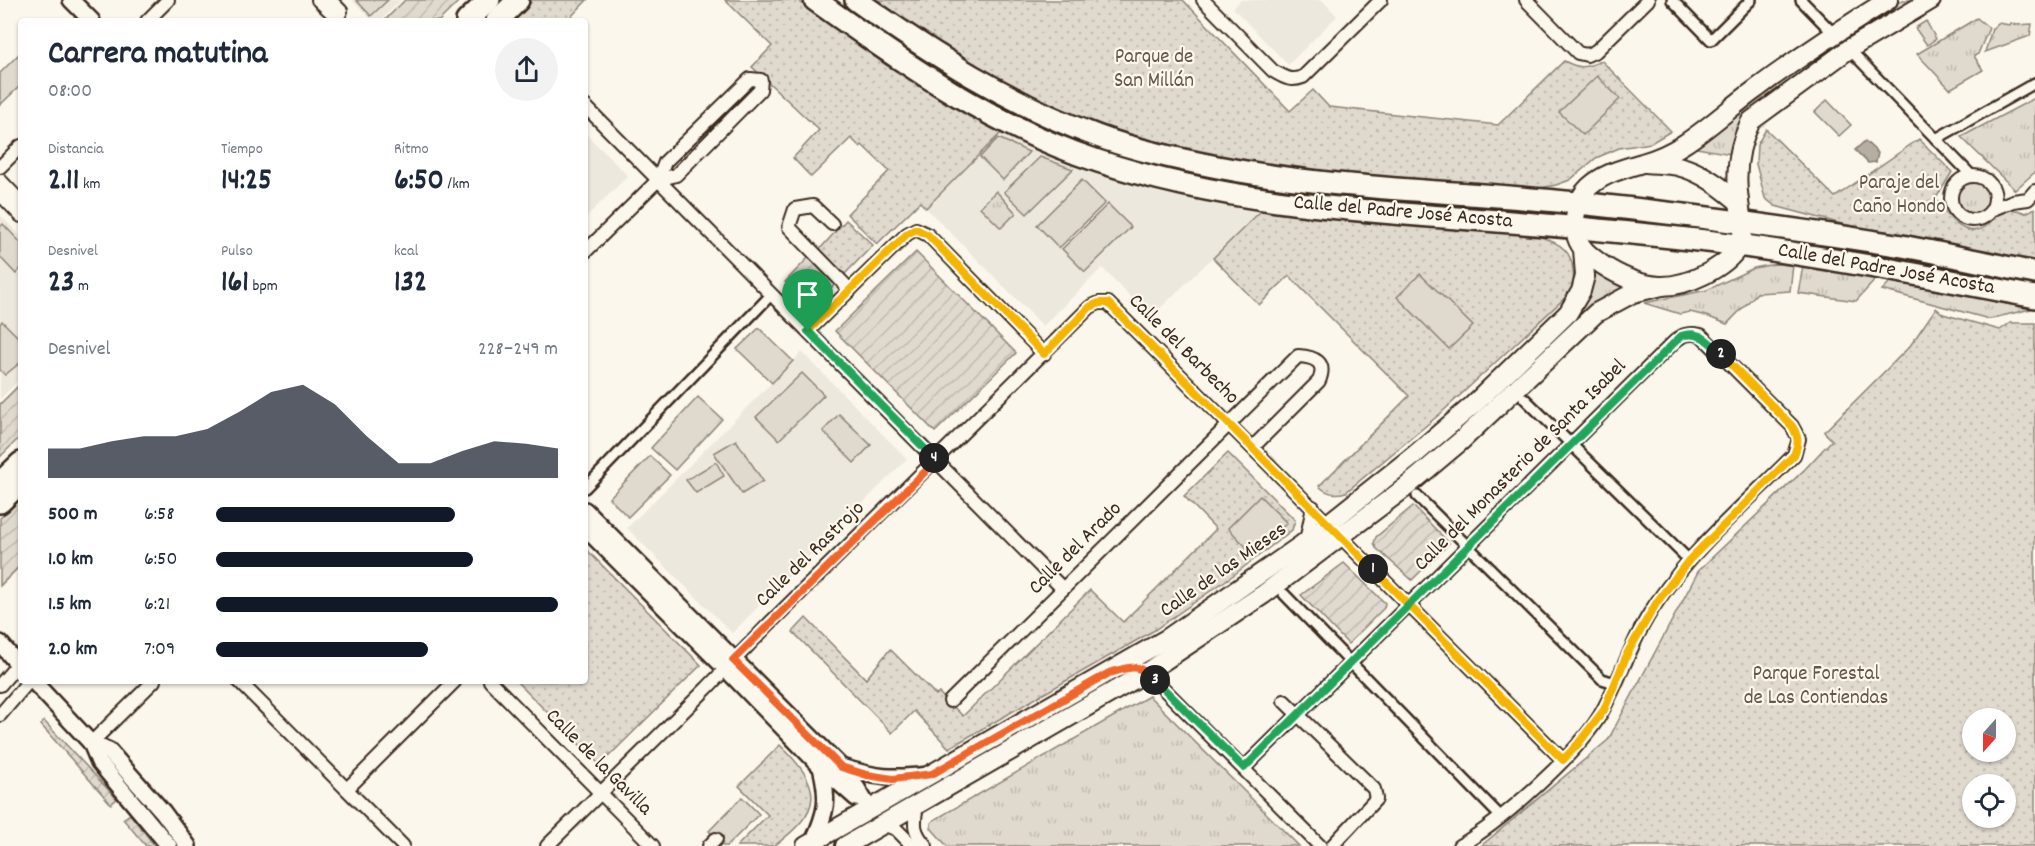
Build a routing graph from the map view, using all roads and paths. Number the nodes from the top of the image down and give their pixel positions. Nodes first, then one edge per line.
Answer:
1 (71, 0) edge
2 (168, 0) edge
3 (318, 0) edge
4 (330, 0) edge
5 (477, 0) edge
6 (489, 0) edge
7 (504, 0) edge
8 (518, 0) edge
9 (815, 0) edge
10 (856, 0) edge
11 (1203, 0) edge
12 (1381, 0) edge
13 (1526, 0) edge
14 (1648, 0) edge
15 (1672, 0) edge
16 (1751, 0) edge
17 (1801, 0) edge
18 (1888, 0) edge
19 (1931, 0) edge
20 (89, 18) edge
21 (150, 18) edge
22 (459, 18) edge
23 (470, 18) edge
24 (487, 18) edge
25 (500, 18) edge
26 (1834, 34) junction
27 (1849, 50) junction
28 (2035, 83) edge
29 (588, 109) edge
30 (1936, 139) junction
31 (18, 149) edge
32 (1644, 163) junction
33 (0, 167) edge
34 (1971, 175) junction
35 (0, 180) edge
36 (658, 180) junction
37 (2035, 192) edge
38 (0, 194) edge
39 (1995, 194) junction
40 (18, 198) edge
41 (2013, 201) junction
42 (1578, 203) junction
43 (1993, 209) junction
44 (1740, 212) junction
45 (18, 213) edge
46 (832, 224) dead end
47 (1575, 227) junction
48 (1739, 245) junction
49 (588, 249) edge
50 (1582, 249) junction
51 (2035, 273) edge
52 (1662, 286) junction
53 (850, 290) junction
54 (2035, 297) edge
55 (767, 299) dead end
56 (1108, 303) joint
57 (808, 331) junction
58 (1044, 354) junction
59 (1524, 398) dead end
60 (1229, 424) junction
61 (1571, 444) junction
62 (1253, 447) junction
63 (1438, 459) junction
64 (937, 460) junction
65 (18, 466) edge
66 (0, 483) edge
67 (18, 485) edge
68 (588, 485) edge
69 (1417, 496) dead end
70 (0, 502) edge
71 (1313, 507) junction
72 (588, 513) edge
73 (1328, 522) junction
74 (588, 531) edge
75 (1342, 537) junction
76 (1306, 541) junction
77 (1469, 546) junction
78 (1689, 560) junction
79 (1063, 589) junction
80 (1284, 594) dead end
81 (1410, 604) junction
82 (1239, 610) junction
83 (1168, 638) junction
84 (0, 643) edge
85 (1351, 662) junction
86 (18, 664) edge
87 (729, 664) junction
88 (18, 668) edge
89 (1147, 672) junction
90 (1109, 673) junction
91 (1615, 683) junction
92 (26, 684) edge
93 (36, 684) edge
94 (151, 684) edge
95 (242, 684) edge
96 (452, 684) edge
97 (493, 684) edge
98 (0, 685) edge
99 (950, 701) dead end
100 (1284, 701) dead end
101 (0, 715) edge
102 (1298, 715) junction
103 (91, 743) junction
104 (1563, 760) junction
105 (821, 767) junction
106 (841, 767) junction
107 (1244, 768) junction
108 (932, 774) junction
109 (346, 789) junction
110 (600, 794) junction
111 (917, 804) junction
112 (870, 810) junction
113 (1502, 817) junction
114 (882, 824) junction
115 (816, 845) edge
116 (169, 846) edge
117 (189, 846) edge
118 (403, 846) edge
119 (547, 846) edge
120 (653, 846) edge
121 (844, 846) edge
122 (912, 846) edge
123 (926, 846) edge
124 (1320, 846) edge
125 (1332, 846) edge
126 (1459, 846) edge

1 - 20 street
2 - 21 street
3 - 4 street
5 - 22 highway
6 - 23 highway
7 - 24 highway
8 - 25 highway
9 - 47 highway, Calle del Padre José Acosta
10 - 42 highway, Calle del Padre José Acosta
11 - 12 street
13 - 14 street
15 - 16 street
17 - 26 street
18 - 26 main road
19 - 27 main road
26 - 32 main road
27 - 30 street
27 - 44 main road
28 - 30 street
29 - 36 street
30 - 34 street
31 - 33 street
32 - 42 main road
32 - 44 main road
34 - 39 street
34 - 43 street
35 - 40 street
36 - 36 street
36 - 49 street
36 - 57 street
37 - 41 street
38 - 45 street
39 - 41 street
39 - 43 street
41 - 43 street
42 - 44 highway, Calle del Padre José Acosta
42 - 47 main road
44 - 48 main road
44 - 51 highway, Calle del Padre José Acosta
46 - 53 street
47 - 48 highway, Calle del Padre José Acosta
47 - 50 main road, Calle de las Mieses
48 - 52 main road, Calle de las Mieses
48 - 54 highway, Calle del Padre José Acosta
50 - 52 main road
50 - 73 main road, Calle de las Mieses
52 - 63 main road, Calle de las Mieses
53 - 57 street
53 - 58 street
55 - 68 street
56 - 58 street, Calle del Rastrojo
56 - 60 street, Calle del Barbecho
57 - 64 street
58 - 64 street, Calle del Rastrojo
59 - 61 street
60 - 62 street, Calle del Barbecho
60 - 62 street, Calle del Barbecho
60 - 79 street, Calle del Arado
61 - 77 street, Calle del Monasterio de Santa Isabel
61 - 78 street
61 - 78 street, Calle del Monasterio de Santa Isabel
62 - 71 street, Calle del Barbecho
63 - 73 main road
63 - 75 main road, Calle de las Mieses
64 - 79 street
64 - 87 street, Calle del Rastrojo
65 - 66 highway
67 - 70 highway
69 - 77 street
71 - 73 street, Calle del Barbecho
71 - 76 street
72 - 87 street
73 - 75 street, Calle del Barbecho
73 - 76 main road, Calle de las Mieses
73 - 82 main road
74 - 87 street
75 - 81 street, Calle del Barbecho
75 - 82 main road, Calle de las Mieses
76 - 83 main road, Calle de las Mieses
77 - 81 street, Calle del Monasterio de Santa Isabel
77 - 91 street
78 - 91 street
79 - 99 street, Calle del Arado
80 - 85 street
81 - 85 street, Calle del Monasterio de Santa Isabel
81 - 104 street, Calle del Barbecho
82 - 89 main road, Calle de las Mieses
83 - 89 main road
83 - 90 main road, Calle de las Mieses
84 - 86 street
85 - 102 street, Calle del Monasterio de Santa Isabel
85 - 113 street
87 - 105 street
87 - 106 street
87 - 110 street, Calle del Rastrojo
88 - 98 street
89 - 90 main road
89 - 107 street
89 - 111 main road, Calle de las Mieses
90 - 108 main road, Calle de las Mieses
91 - 104 street
92 - 101 street
93 - 103 street
94 - 103 street
95 - 109 street
96 - 109 street
97 - 110 street, Calle de la Gavilla
100 - 102 street
102 - 107 street, Calle del Monasterio de Santa Isabel
102 - 125 street
103 - 116 street
103 - 117 street
104 - 113 street
105 - 112 street
105 - 115 street
106 - 108 street
106 - 112 street
107 - 124 street
108 - 112 main road, Calle de las Mieses
109 - 118 street
110 - 119 street, Calle del Rastrojo
110 - 120 street, Calle de la Gavilla
111 - 112 main road
111 - 114 main road, Calle de las Mieses
111 - 123 street
112 - 115 main road
113 - 126 street
114 - 121 main road, Calle de las Mieses
114 - 122 street

